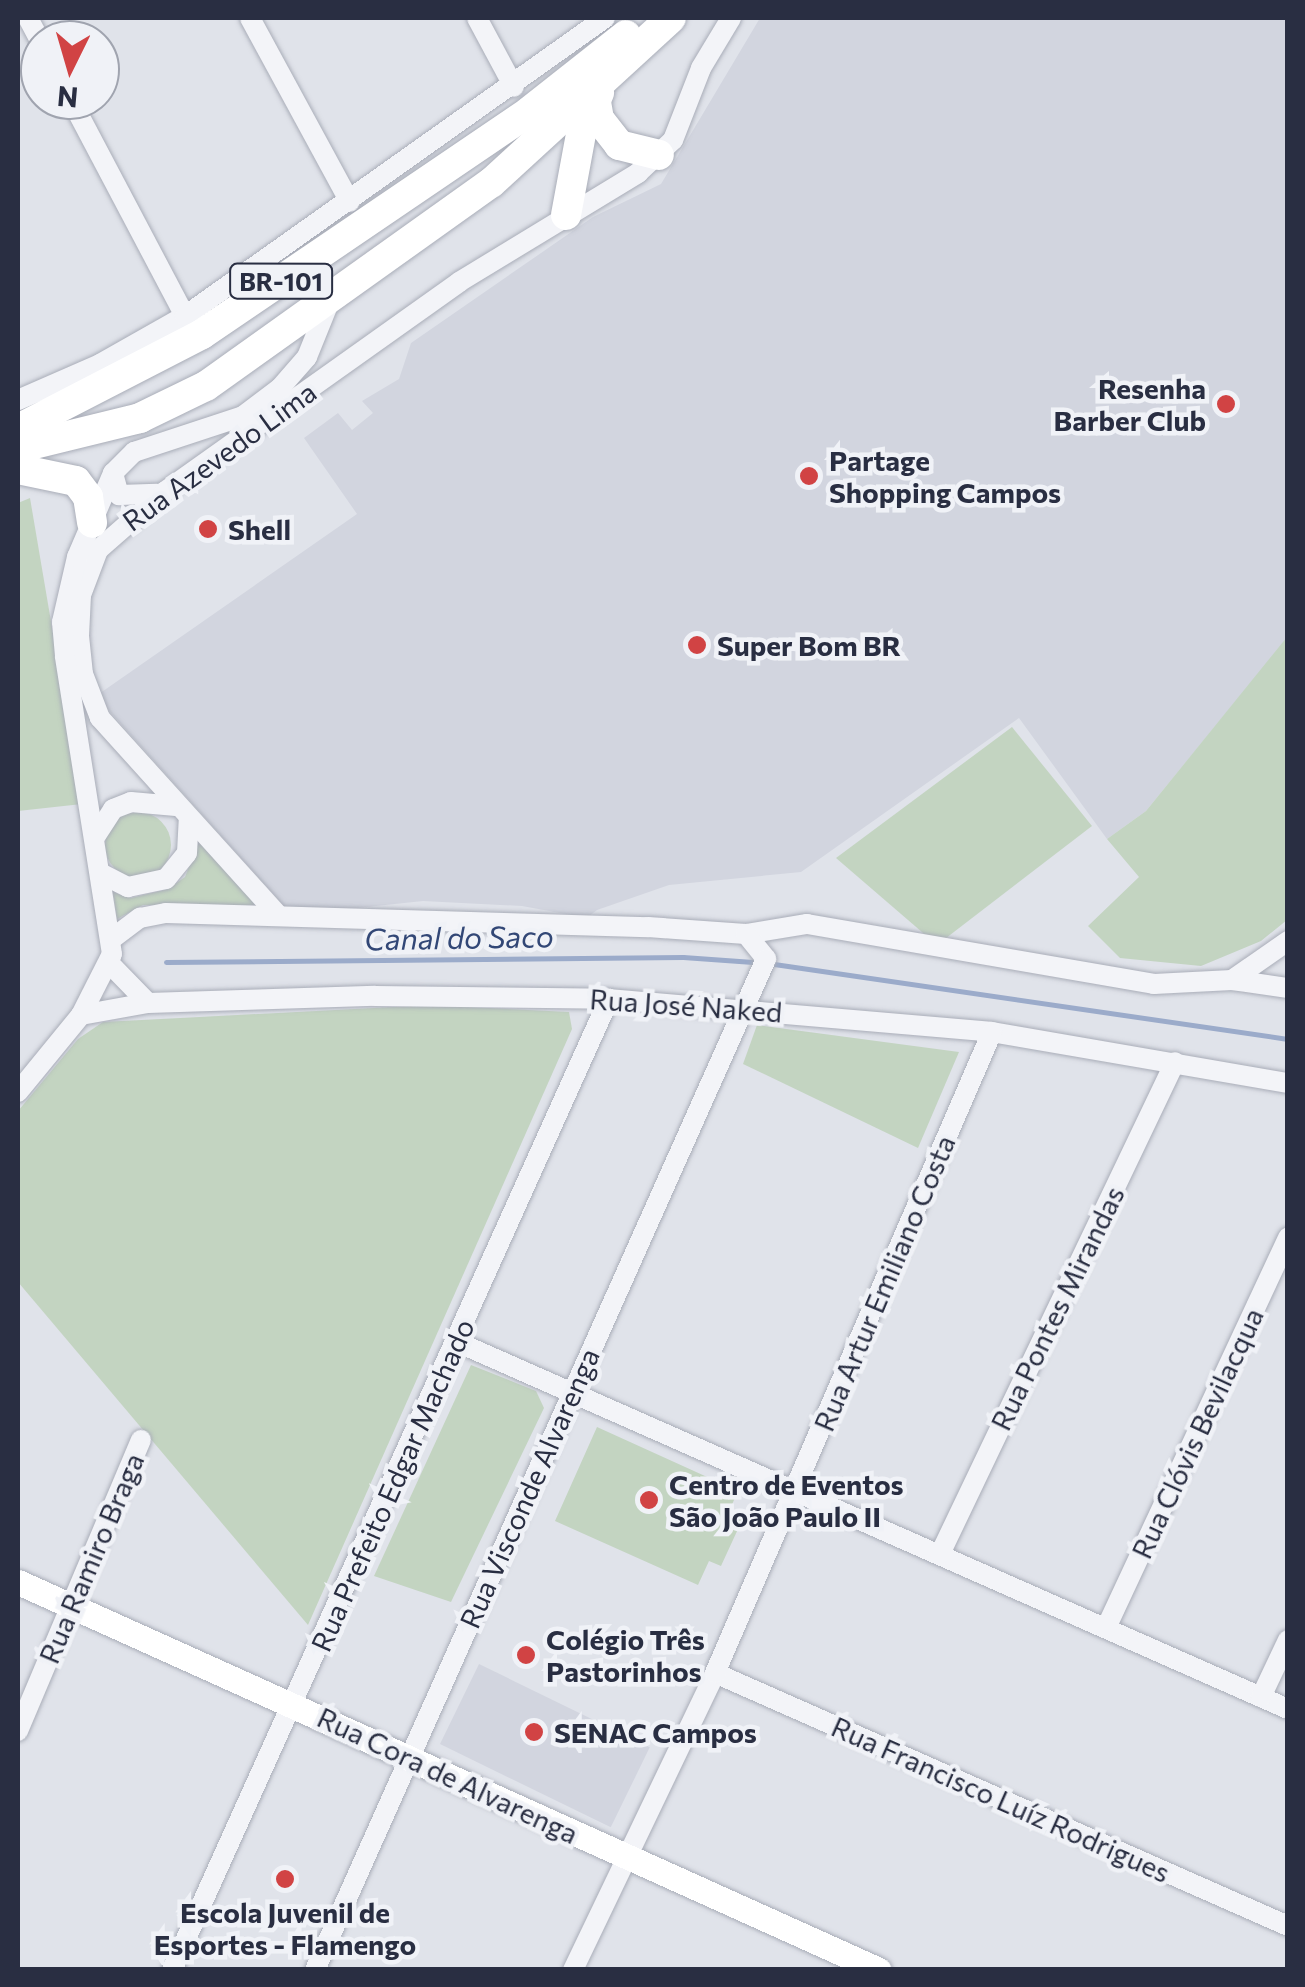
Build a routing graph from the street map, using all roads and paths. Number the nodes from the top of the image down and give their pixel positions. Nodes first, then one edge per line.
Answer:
1 (250, 18) edge
2 (477, 18) edge
3 (605, 18) edge
4 (646, 18) edge
5 (670, 18) edge
6 (730, 18) edge
7 (514, 87) junction
8 (599, 94) junction
9 (82, 120) edge
10 (659, 155) junction
11 (446, 170) junction
12 (350, 202) junction
13 (566, 215) junction
14 (330, 300) junction
15 (185, 316) junction
16 (18, 400) edge
17 (18, 429) edge
18 (18, 448) edge
19 (18, 469) edge
20 (114, 473) junction
21 (164, 492) junction
22 (92, 523) junction
23 (183, 813) junction
24 (95, 837) junction
25 (102, 874) junction
26 (278, 916) junction
27 (795, 925) junction
28 (746, 934) junction
29 (114, 938) junction
30 (1288, 941) edge
31 (766, 959) junction
32 (110, 964) junction
33 (1232, 980) junction
34 (1288, 988) edge
35 (609, 999) junction
36 (148, 1003) junction
37 (745, 1007) junction
38 (81, 1015) junction
39 (992, 1032) junction
40 (1175, 1062) junction
41 (1288, 1083) edge
42 (18, 1092) edge
43 (1288, 1237) edge
44 (457, 1342) junction
45 (570, 1394) junction
46 (141, 1440) dead end
47 (795, 1489) junction
48 (940, 1554) junction
49 (18, 1582) edge
50 (72, 1606) junction
51 (1106, 1628) junction
52 (1288, 1640) edge
53 (715, 1672) junction
54 (1260, 1697) junction
55 (294, 1704) junction
56 (1288, 1709) edge
57 (18, 1730) edge
58 (412, 1756) junction
59 (626, 1858) junction
60 (1288, 1926) edge
61 (838, 1961) edge
62 (172, 1970) edge
63 (315, 1970) edge
64 (573, 1970) edge
65 (878, 1970) edge

1 - 12 street
2 - 7 street
3 - 7 street
4 - 11 highway, BR-101
5 - 8 highway, BR-101
6 - 10 street
7 - 12 street
8 - 10 highway
8 - 13 highway
8 - 14 highway, BR-101
9 - 15 street
10 - 13 street, Rua Azevedo Lima
11 - 14 highway
11 - 17 highway, BR-101
12 - 15 street
13 - 21 street, Rua Azevedo Lima
14 - 18 highway, BR-101
14 - 20 street, Rua Azevedo Lima
15 - 16 street
19 - 22 highway
20 - 21 street
20 - 22 street, Rua Azevedo Lima
21 - 23 street, Rua Azevedo Lima
22 - 24 street, Rua Azevedo Lima
23 - 24 street
23 - 25 street
23 - 26 street, Rua Azevedo Lima
24 - 25 street, Rua Azevedo Lima
25 - 29 street, Rua Azevedo Lima
26 - 28 street
26 - 29 street
27 - 28 street
27 - 31 street, Rua Visconde Alvarenga
27 - 33 street
28 - 31 street
29 - 32 street, Rua Azevedo Lima
30 - 33 street
31 - 37 street, Rua Visconde Alvarenga
32 - 36 street
32 - 38 street, Rua Azevedo Lima
33 - 34 street
35 - 36 street, Rua José Naked
35 - 37 street, Rua José Naked
35 - 44 street, Rua Prefeito Edgar Machado
36 - 38 street, Rua José Naked
37 - 39 street, Rua José Naked
37 - 45 street, Rua Visconde Alvarenga
38 - 42 street, Rua Azevedo Lima
39 - 40 street, Rua José Naked
39 - 47 street, Rua Artur Emiliano Costa
40 - 41 street, Rua José Naked
40 - 48 street, Rua Pontes Mirandas
43 - 51 street, Rua Clóvis Bevilacqua
44 - 45 street
44 - 55 street, Rua Prefeito Edgar Machado
45 - 47 street
45 - 58 street, Rua Visconde Alvarenga
46 - 50 street, Rua Ramiro Braga
47 - 48 street
47 - 53 street, Rua Artur Emiliano Costa
48 - 51 street
49 - 50 main road, Rua Cora de Alvarenga
50 - 55 main road, Rua Cora de Alvarenga
50 - 57 street, Rua Ramiro Braga
51 - 54 street
52 - 54 street
53 - 59 street, Rua Artur Emiliano Costa
53 - 60 street, Rua Francisco Luíz Rodrigues
54 - 56 street
55 - 58 main road, Rua Cora de Alvarenga
55 - 62 street, Rua Prefeito Edgar Machado
58 - 59 main road, Rua Cora de Alvarenga
58 - 63 street, Rua Visconde Alvarenga
59 - 61 main road, Rua Cora de Alvarenga
59 - 64 street, Rua Artur Emiliano Costa
61 - 65 main road, Rua Cora de Alvarenga

